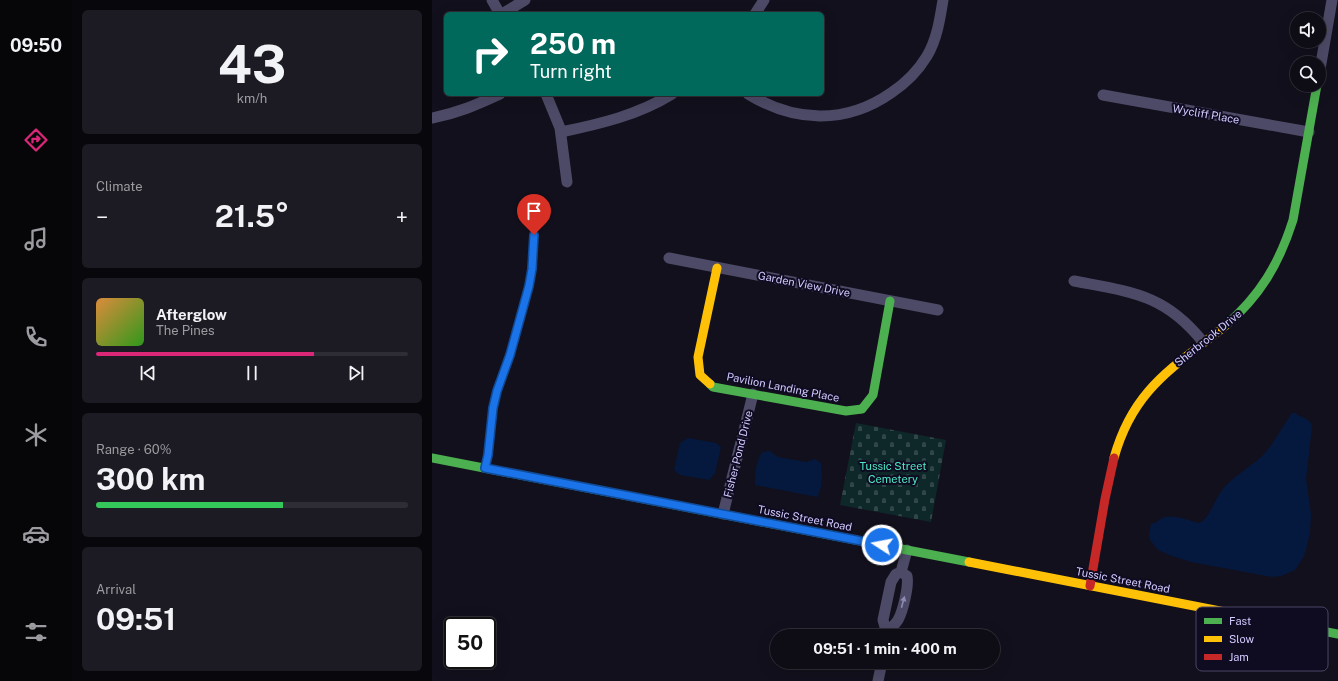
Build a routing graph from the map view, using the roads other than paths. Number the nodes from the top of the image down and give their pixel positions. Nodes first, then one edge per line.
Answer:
1 (492, 0) edge
2 (526, 0) edge
3 (764, 0) edge
4 (943, 0) edge
5 (1332, 0) edge
6 (500, 12) edge
7 (505, 12) edge
8 (756, 12) edge
9 (1322, 56) edge
10 (1316, 92) edge
11 (1103, 95) dead end
12 (496, 96) edge
13 (547, 96) edge
14 (668, 96) edge
15 (752, 96) edge
16 (432, 118) edge
17 (561, 132) junction
18 (1309, 132) junction
19 (567, 182) dead end
20 (532, 216) dead end
21 (669, 258) dead end
22 (717, 268) junction
23 (1074, 281) dead end
24 (890, 301) junction
25 (938, 310) dead end
26 (1203, 342) junction
27 (752, 394) junction
28 (432, 458) edge
29 (485, 468) junction
30 (723, 514) junction
31 (907, 550) junction
32 (901, 572) junction
33 (1090, 586) junction
34 (1198, 607) edge
35 (886, 629) edge
36 (891, 629) edge
37 (1328, 632) edge
38 (1338, 634) edge
39 (881, 669) edge
40 (878, 681) edge

1 - 6 street
2 - 7 street
3 - 8 street
4 - 15 street
5 - 9 street
10 - 18 street, Sherbrook Drive
11 - 18 street, Wycliff Place
12 - 16 street
13 - 17 street
14 - 17 street
17 - 19 street
18 - 26 street, Sherbrook Drive
20 - 29 lane
21 - 22 street, Garden View Drive
22 - 24 street, Garden View Drive
22 - 27 street, Pavilion Landing Place
23 - 26 street
24 - 25 street, Garden View Drive
24 - 27 street, Pavilion Landing Place
26 - 33 street, Sherbrook Drive
27 - 30 street, Fisher Pond Drive
28 - 29 street, Tussic Street Road
29 - 30 street, Tussic Street Road
30 - 31 street, Tussic Street Road
31 - 32 street
31 - 33 street, Tussic Street Road
32 - 35 street
36 -> 32 street
33 - 34 street, Tussic Street Road
37 - 38 street, Tussic Street Road
39 - 40 street

